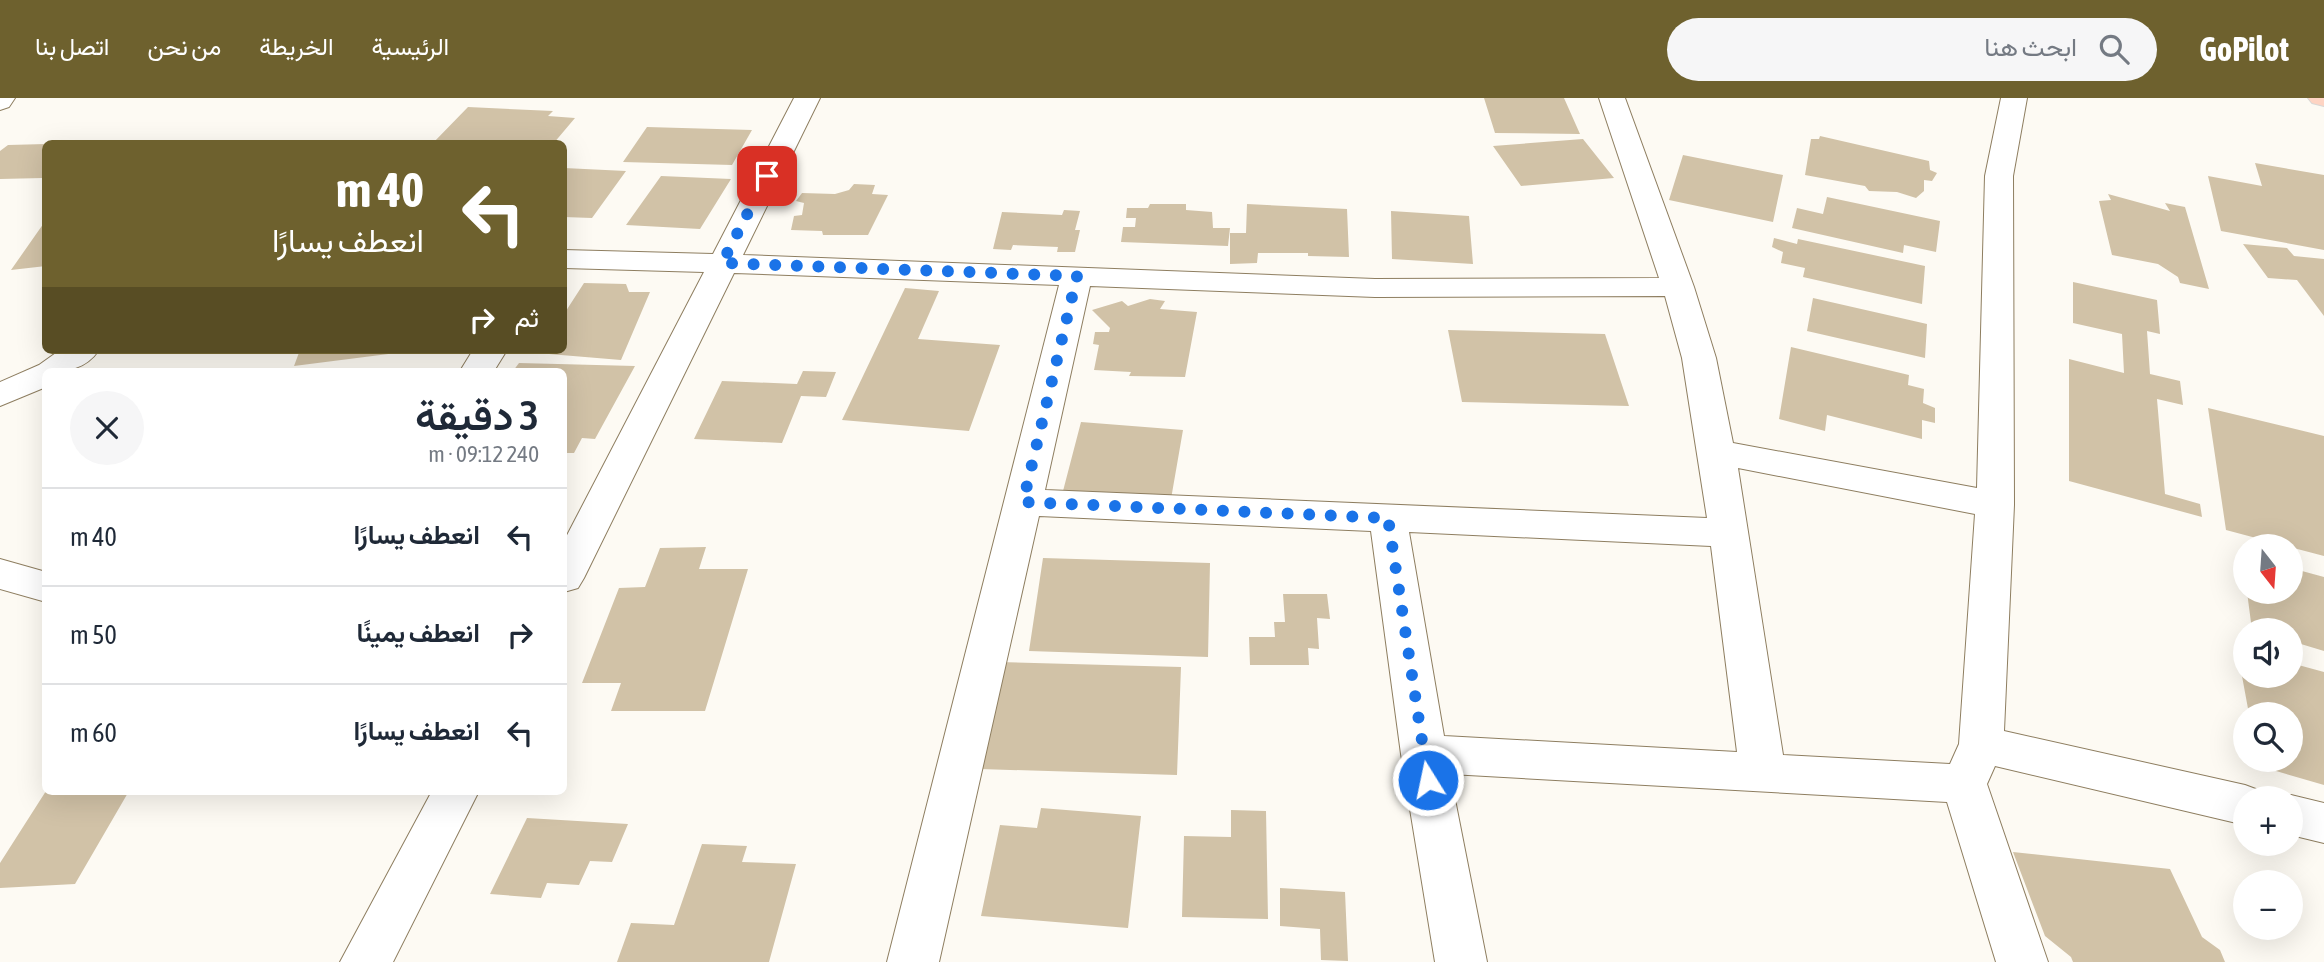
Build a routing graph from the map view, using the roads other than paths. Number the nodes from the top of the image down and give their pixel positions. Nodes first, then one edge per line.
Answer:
1 (807, 98) edge
2 (1612, 98) edge
3 (2014, 98) edge
4 (567, 260) edge
5 (722, 263) junction
6 (1077, 276) junction
7 (1678, 287) junction
8 (76, 354) edge
9 (56, 368) edge
10 (42, 376) edge
11 (0, 395) edge
12 (1717, 452) junction
13 (1023, 502) junction
14 (1994, 505) junction
15 (1388, 518) junction
16 (1728, 533) junction
17 (567, 572) edge
18 (0, 574) edge
19 (42, 586) edge
20 (1424, 754) junction
21 (1972, 764) junction
22 (1763, 773) junction
23 (454, 795) edge
24 (2233, 803) edge
25 (2303, 818) edge
26 (2324, 823) edge
27 (366, 962) edge
28 (913, 962) edge
29 (1461, 962) edge
30 (2022, 962) edge

1 - 5 street
2 - 7 street
3 - 14 street
4 - 5 street
5 - 6 street
5 - 17 street
6 - 7 street
6 - 13 street
7 - 12 street
8 - 9 street
10 - 11 street
12 - 14 street
12 - 16 street
13 - 15 street
13 - 28 street
14 - 21 street
15 - 16 street
15 - 20 street
16 - 22 street
18 - 19 street
20 - 22 street
20 - 29 street
21 - 22 street
21 - 24 street
21 - 30 street
23 - 27 street
25 - 26 street

